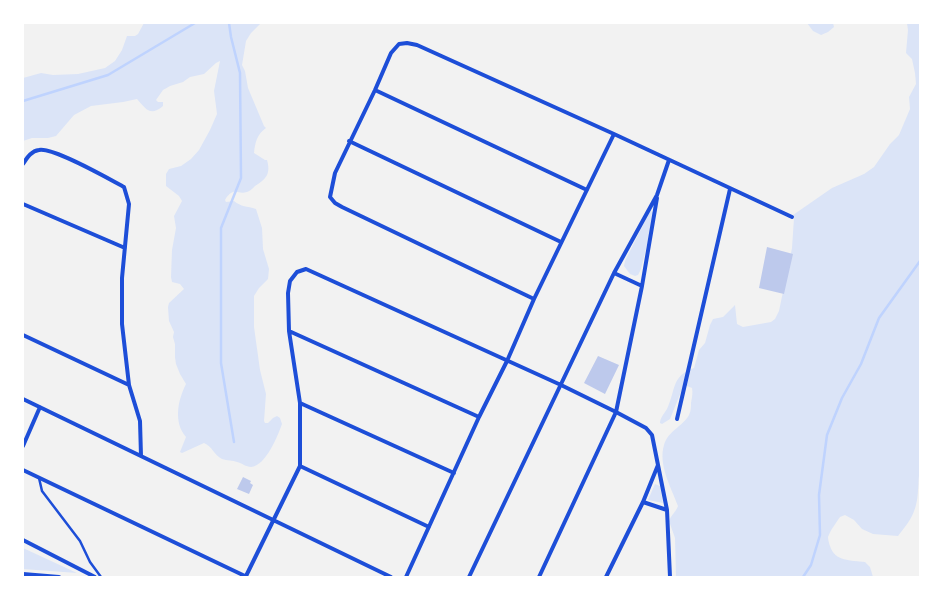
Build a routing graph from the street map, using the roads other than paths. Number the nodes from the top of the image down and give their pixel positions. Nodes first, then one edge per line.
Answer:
1 (375, 90) junction
2 (614, 134) junction
3 (349, 141) junction
4 (669, 160) junction
5 (23, 164) edge
6 (730, 189) junction
7 (587, 190) junction
8 (657, 195) junction
9 (23, 204) edge
10 (792, 217) dead end
11 (561, 242) junction
12 (125, 248) junction
13 (614, 273) junction
14 (642, 286) junction
15 (534, 299) junction
16 (289, 331) junction
17 (23, 335) edge
18 (507, 361) junction
19 (129, 385) junction
20 (561, 385) junction
21 (23, 399) edge
22 (300, 403) junction
23 (40, 407) junction
24 (616, 412) junction
25 (479, 417) junction
26 (677, 419) dead end
27 (23, 446) edge
28 (141, 456) junction
29 (658, 465) junction
30 (300, 466) junction
31 (23, 470) edge
32 (454, 473) junction
33 (39, 478) junction
34 (643, 502) junction
35 (667, 510) junction
36 (273, 520) junction
37 (429, 527) junction
38 (23, 540) edge
39 (23, 574) edge
40 (59, 577) edge
41 (95, 577) edge
42 (101, 577) edge
43 (246, 577) edge
44 (391, 577) edge
45 (406, 577) edge
46 (469, 577) edge
47 (539, 577) edge
48 (606, 577) edge
49 (670, 577) edge

1 - 2 street
1 - 3 street
1 - 7 street
2 - 4 street
2 - 7 street
3 - 11 street
3 - 15 street
4 - 6 street
4 - 8 street
5 - 12 street
6 - 10 street
6 - 26 street
7 - 11 street
8 - 13 street
8 - 14 street
9 - 12 street
11 - 15 street
12 - 19 street
13 - 14 street
13 - 20 street
14 - 24 street
15 - 18 street
16 - 18 street
16 - 22 street
16 - 25 street
17 - 19 street
18 - 20 street
18 - 25 street
19 - 28 street
20 - 24 street
20 - 46 street
21 - 23 street
22 - 30 street
22 - 32 street
23 - 27 street
23 - 28 street
24 - 29 street
24 - 47 street
25 - 32 street
28 - 36 street
29 - 34 street
29 - 35 street
30 - 36 street
30 - 37 street
31 - 33 street
32 - 37 street
33 - 42 lane
33 - 43 street
34 - 35 street
34 - 48 street
35 - 49 street
36 - 43 street
36 - 44 street
37 - 45 street
38 - 41 street
39 - 40 street

